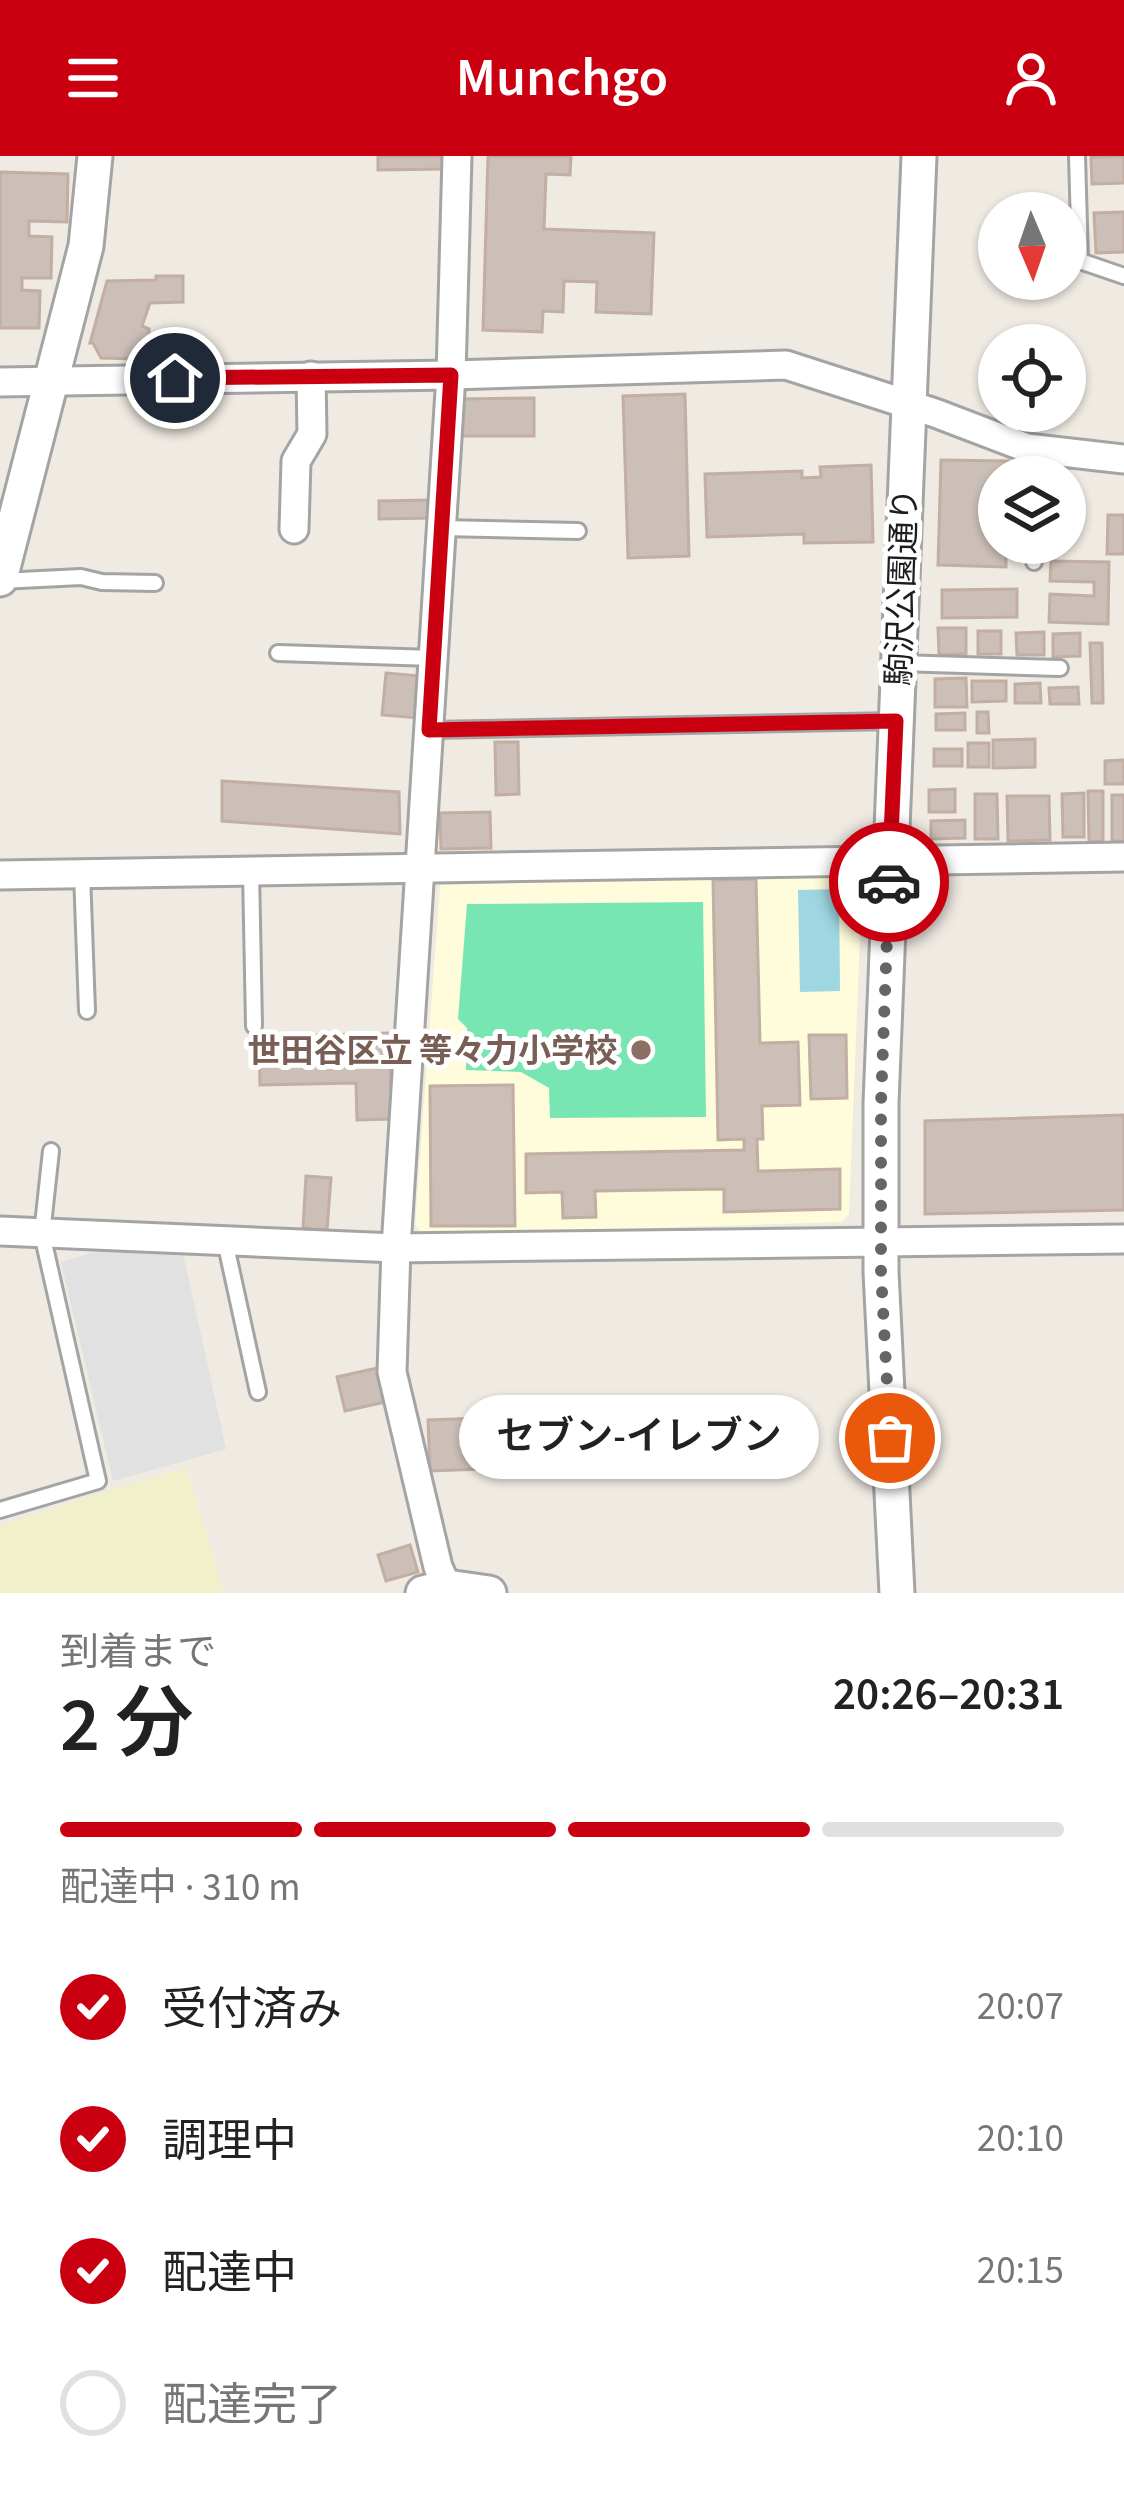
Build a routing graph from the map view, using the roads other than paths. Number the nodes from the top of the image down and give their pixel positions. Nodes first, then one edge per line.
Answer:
1 (95, 156) edge
2 (457, 156) edge
3 (919, 156) edge
4 (1077, 156) edge
5 (1124, 276) edge
6 (451, 375) junction
7 (311, 376) junction
8 (51, 381) junction
9 (0, 382) edge
10 (908, 404) junction
11 (1033, 456) edge
12 (1124, 459) edge
13 (1086, 461) edge
14 (442, 528) junction
15 (294, 530) dead end
16 (578, 531) dead end
17 (0, 580) edge
18 (154, 583) dead end
19 (278, 653) dead end
20 (434, 658) junction
21 (898, 662) junction
22 (1060, 668) dead end
23 (896, 721) junction
24 (429, 730) junction
25 (1124, 857) edge
26 (890, 861) junction
27 (421, 867) junction
28 (251, 870) junction
29 (82, 873) junction
30 (0, 875) edge
31 (87, 1011) dead end
32 (254, 1026) dead end
33 (51, 1151) dead end
34 (0, 1231) edge
35 (42, 1234) junction
36 (1124, 1239) edge
37 (226, 1241) junction
38 (881, 1243) junction
39 (396, 1248) junction
40 (258, 1392) dead end
41 (0, 1510) edge
42 (441, 1591) edge
43 (489, 1593) edge
44 (897, 1593) edge

1 - 8 street
2 - 6 street
3 - 10 street, 駒沢公園通り
4 - 5 lane
6 - 7 street
6 - 10 street
6 - 14 street
7 - 8 street
7 - 15 street
8 - 9 street
8 - 17 street
10 - 11 street
10 - 21 street, 駒沢公園通り
12 - 13 street
14 - 16 lane
14 - 20 street
17 - 18 lane
19 - 20 lane
20 - 24 street
21 - 22 lane
21 - 23 street, 駒沢公園通り
23 - 24 lane
23 - 26 street, 駒沢公園通り
24 - 27 street
25 - 26 street
26 - 27 street
26 - 38 street, 駒沢公園通り
27 - 28 street
27 - 39 street
28 - 29 street
28 - 32 lane
29 - 30 street
29 - 31 lane
33 - 35 lane
34 - 35 street
35 - 37 street
35 - 41 lane
36 - 38 street
37 - 39 street
37 - 40 lane
38 - 39 street
38 - 44 street, 駒沢公園通り
39 - 42 street
42 - 43 street

